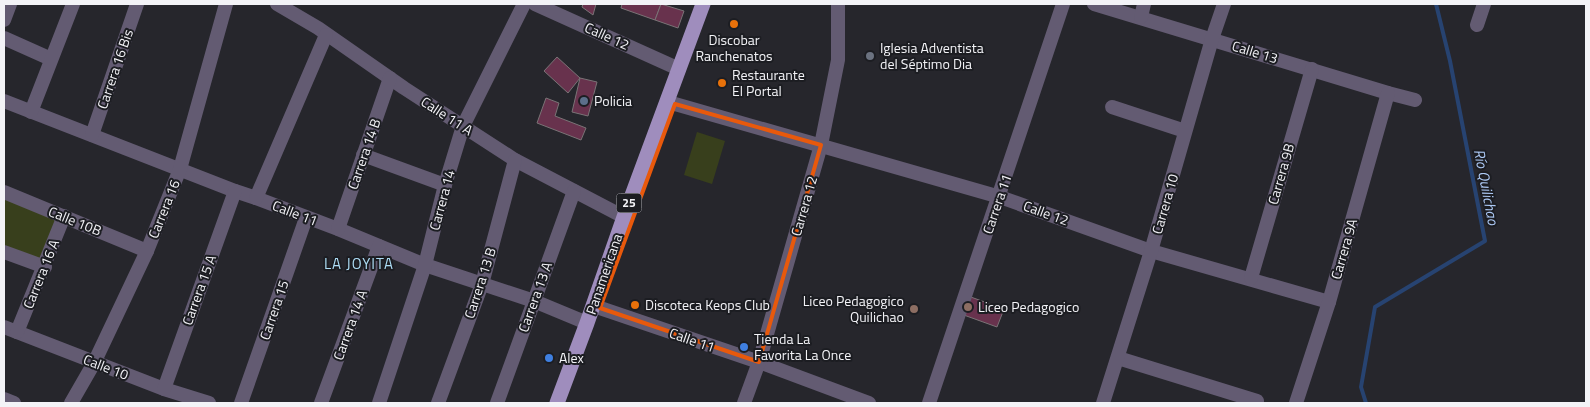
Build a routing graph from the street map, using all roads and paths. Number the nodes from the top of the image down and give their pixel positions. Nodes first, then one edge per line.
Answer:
1 (10, 4) edge
2 (73, 4) edge
3 (137, 4) edge
4 (226, 4) edge
5 (277, 4) edge
6 (524, 4) edge
7 (535, 4) edge
8 (703, 4) edge
9 (711, 4) edge
10 (838, 4) edge
11 (1063, 4) edge
12 (1094, 4) edge
13 (1224, 4) edge
14 (1484, 4) edge
15 (1142, 10) edge
16 (4, 20) edge
17 (1477, 25) dead end
18 (326, 35) junction
19 (4, 38) edge
20 (1212, 39) junction
21 (51, 59) junction
22 (679, 69) junction
23 (1312, 69) junction
24 (390, 78) junction
25 (1388, 93) junction
26 (1415, 100) dead end
27 (4, 101) edge
28 (675, 104) junction
29 (1112, 107) dead end
30 (31, 112) junction
31 (463, 126) junction
32 (1185, 131) junction
33 (92, 135) junction
34 (821, 145) junction
35 (363, 155) junction
36 (515, 160) junction
37 (180, 169) junction
38 (445, 185) junction
39 (574, 191) junction
40 (4, 192) edge
41 (235, 192) junction
42 (1000, 197) junction
43 (256, 198) junction
44 (64, 216) junction
45 (306, 218) junction
46 (624, 218) junction
47 (338, 230) junction
48 (379, 246) junction
49 (147, 250) junction
50 (1151, 251) junction
51 (4, 252) edge
52 (425, 265) junction
53 (44, 267) junction
54 (1251, 278) junction
55 (482, 284) junction
56 (534, 301) junction
57 (1329, 302) junction
58 (600, 308) junction
59 (587, 323) junction
60 (4, 327) edge
61 (17, 332) junction
62 (1118, 358) junction
63 (94, 362) junction
64 (759, 362) junction
65 (164, 389) junction
66 (4, 399) edge
67 (1257, 401) dead end
68 (14, 403) edge
69 (71, 403) edge
70 (209, 403) edge
71 (242, 403) edge
72 (321, 403) edge
73 (379, 403) edge
74 (438, 403) edge
75 (496, 403) edge
76 (557, 403) edge
77 (565, 403) edge
78 (744, 403) edge
79 (868, 403) edge
80 (929, 403) edge
81 (1103, 403) edge
82 (1296, 403) edge

1 - 16 street
2 - 21 street
3 - 33 street, Carrera 16 Bis
4 - 37 street, Carrera 16
5 - 18 street, Calle 11 A
6 - 31 street, Carrera 14
7 - 22 street, Calle 12
8 - 22 main road, Panamericana / 25
9 - 28 main road, Panamericana / 25
10 - 34 street, Carrera 12
11 - 42 street, Carrera 11
12 - 15 street, Calle 13
13 - 20 street, Carrera 10
14 - 17 street
15 - 20 street, Calle 13
18 - 24 street, Calle 11 A
18 - 43 street
19 - 21 street
20 - 23 street, Calle 13
20 - 32 street, Carrera 10
21 - 30 street
22 - 46 main road, Panamericana / 25
23 - 25 street, Calle 13
23 - 54 street, Carrera 9B
24 - 31 street, Calle 11 A
24 - 35 street, Carrera 14 B
25 - 26 street, Calle 13
25 - 57 street, Carrera 9A
27 - 30 street, Calle 11
28 - 34 street, Calle 12
28 - 58 main road, Panamericana / 25
29 - 32 street
30 - 33 street, Calle 11
31 - 36 street, Calle 11 A
31 - 38 street, Carrera 14
32 - 50 street, Carrera 10
33 - 37 street, Calle 11
34 - 42 street, Calle 12
34 - 64 street, Carrera 12
35 - 38 street
35 - 47 street, Carrera 14 B
36 - 39 street, Calle 11 A
36 - 55 street, Carrera 13 B
37 - 41 street, Calle 11
37 - 49 street, Carrera 16
38 - 52 street, Carrera 14
39 - 46 street, Calle 11 A
39 - 56 street, Carrera 13 A
40 - 44 street, Calle 10B
41 - 43 street, Calle 11
41 - 65 street, Carrera 15 A
42 - 50 street, Calle 12
42 - 80 street, Carrera 11
43 - 45 street, Calle 11
44 - 49 street, Calle 10B
44 - 53 street, Carrera 16 A
45 - 47 street, Calle 11
45 - 71 street, Carrera 15
46 - 59 main road, Panamericana / 25
47 - 48 street, Calle 11
48 - 52 street, Calle 11
48 - 72 street, Carrera 14 A
49 - 63 street, Carrera 16
50 - 54 street, Calle 12
50 - 62 street, Carrera 10
51 - 53 street
52 - 55 street, Calle 11
52 - 73 street, Carrera 14
53 - 61 street, Carrera 16 A
54 - 57 street, Calle 12
55 - 56 street, Calle 11
55 - 74 street, Carrera 13 B
56 - 59 street, Calle 11
56 - 75 street, Carrera 13 A
57 - 82 street, Carrera 9A
58 - 64 street, Calle 11
58 - 77 main road, Panamericana / 25
59 - 76 main road, Panamericana / 25
60 - 61 street, Calle 10
61 - 63 street, Calle 10
62 - 67 street
62 - 81 street, Carrera 10
63 - 65 street, Calle 10
63 - 69 street, Carrera 16
64 - 78 street, Carrera 12
64 - 79 street, Calle 11
65 - 70 street, Calle 10
66 - 68 street

